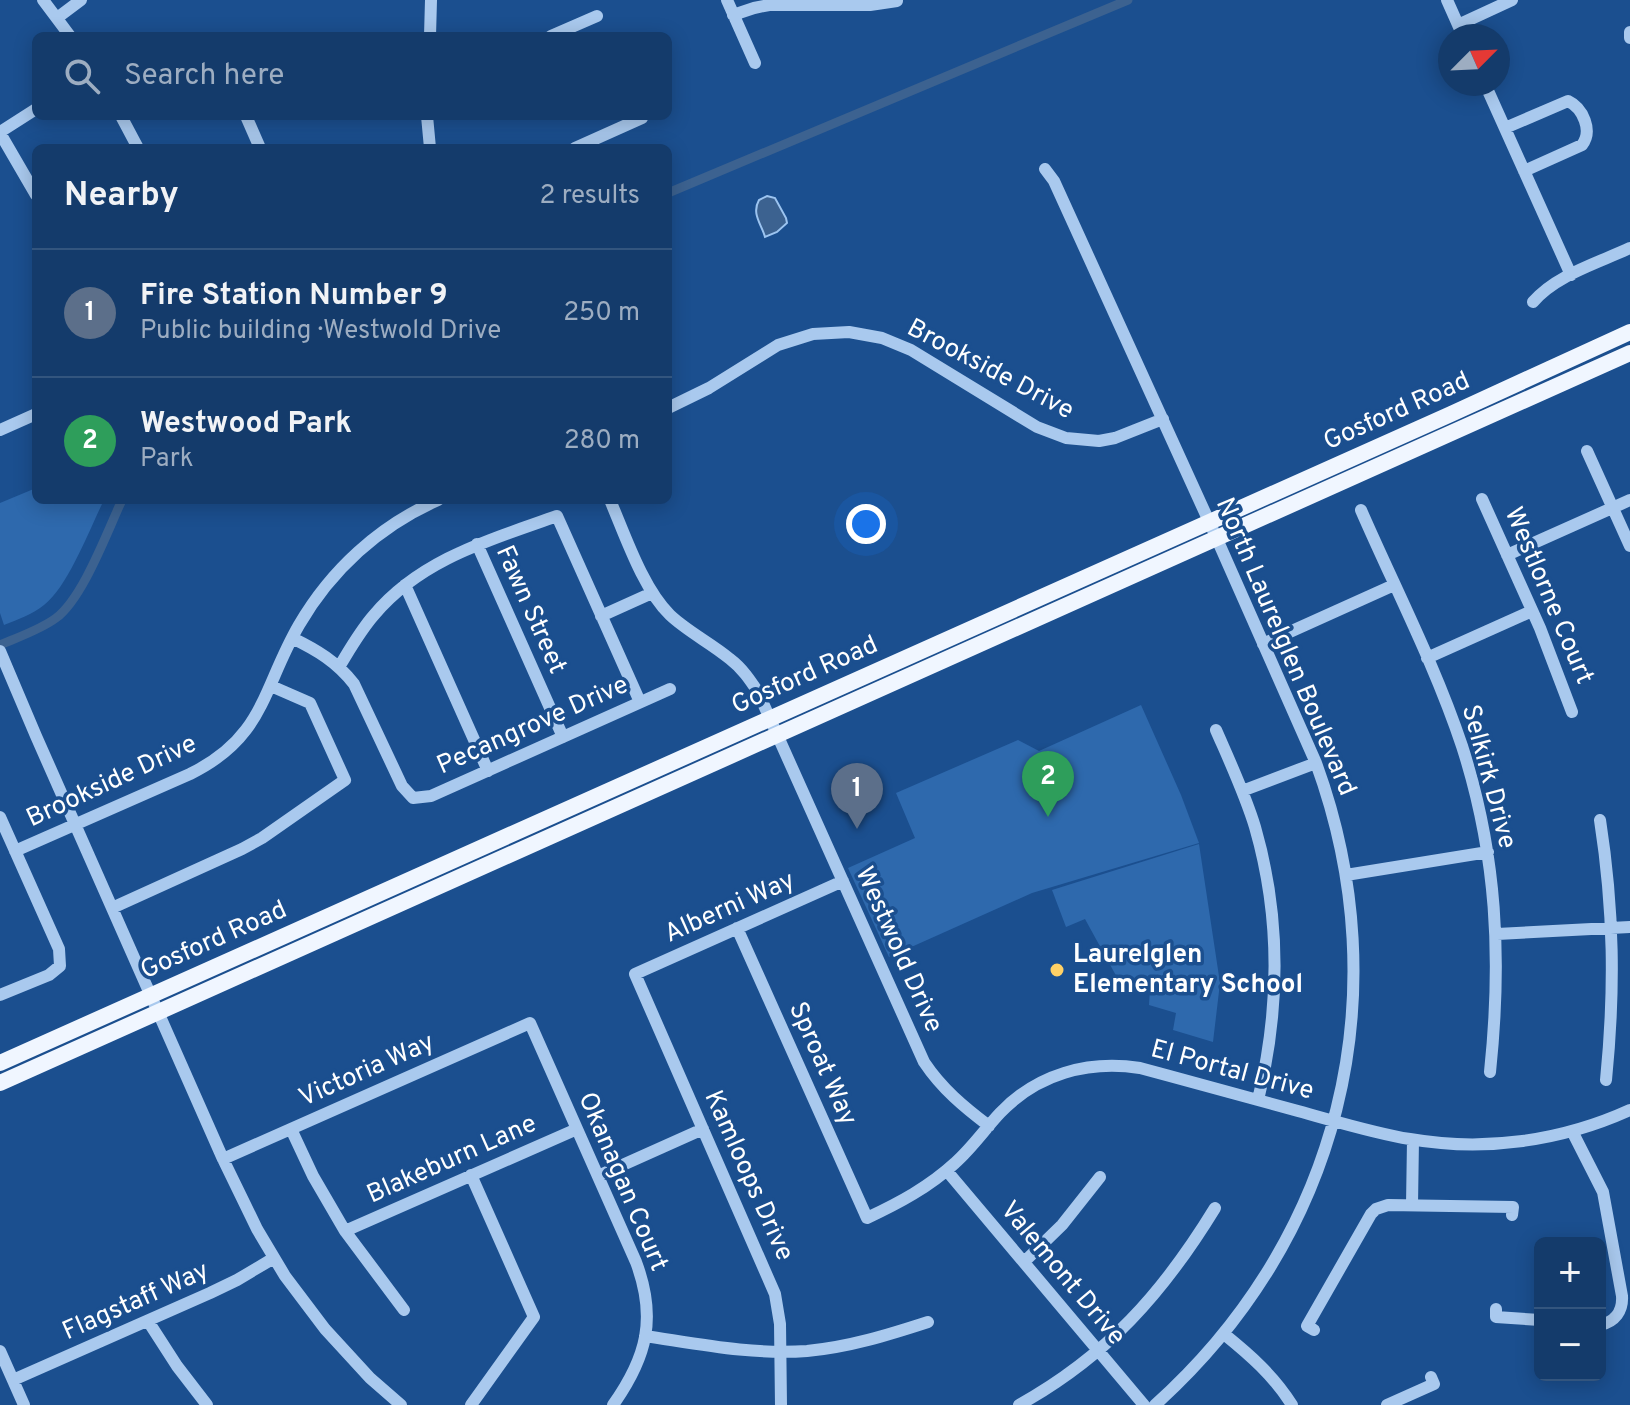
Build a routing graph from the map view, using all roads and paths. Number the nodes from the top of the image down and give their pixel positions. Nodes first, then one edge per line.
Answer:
1 (43, 0) edge
2 (81, 0) edge
3 (431, 0) edge
4 (727, 0) edge
5 (1447, 0) edge
6 (1512, 0) edge
7 (897, 1) edge
8 (733, 15) junction
9 (597, 16) dead end
10 (57, 18) junction
11 (1458, 24) edge
12 (1471, 24) edge
13 (67, 32) edge
14 (430, 32) edge
15 (560, 32) edge
16 (755, 63) dead end
17 (1490, 96) edge
18 (32, 112) edge
19 (123, 120) edge
20 (248, 120) edge
21 (427, 120) edge
22 (638, 120) edge
23 (1505, 128) junction
24 (0, 132) edge
25 (136, 144) edge
26 (258, 144) edge
27 (430, 144) edge
28 (584, 144) edge
29 (1045, 169) dead end
30 (1524, 171) junction
31 (32, 188) edge
32 (1630, 248) edge
33 (1571, 275) junction
34 (1533, 302) dead end
35 (1630, 332) edge
36 (1630, 353) edge
37 (672, 406) edge
38 (32, 416) edge
39 (1163, 419) junction
40 (0, 430) edge
41 (1587, 451) dead end
42 (1482, 499) dead end
43 (1630, 500) edge
44 (430, 504) edge
45 (612, 504) edge
46 (1613, 507) junction
47 (1361, 510) dead end
48 (1209, 522) junction
49 (1217, 539) junction
50 (477, 544) junction
51 (1630, 546) edge
52 (1507, 555) junction
53 (405, 585) junction
54 (1394, 585) junction
55 (652, 593) junction
56 (1532, 611) junction
57 (601, 616) junction
58 (292, 638) junction
59 (1263, 644) junction
60 (1, 653) edge
61 (1427, 658) junction
62 (339, 667) junction
63 (271, 686) junction
64 (670, 689) dead end
65 (640, 702) junction
66 (1572, 712) dead end
67 (770, 718) junction
68 (1216, 730) dead end
69 (778, 734) junction
70 (563, 737) junction
71 (1316, 763) junction
72 (488, 771) junction
73 (1242, 791) junction
74 (0, 817) edge
75 (1600, 820) dead end
76 (75, 825) junction
77 (15, 851) junction
78 (1488, 852) junction
79 (1346, 875) junction
80 (843, 881) junction
81 (112, 908) junction
82 (1630, 927) edge
83 (737, 928) junction
84 (1612, 928) junction
85 (1497, 934) junction
86 (635, 974) joint
87 (0, 995) edge
88 (151, 996) junction
89 (159, 1012) junction
90 (530, 1023) joint
91 (0, 1063) edge
92 (1490, 1072) dead end
93 (1606, 1080) dead end
94 (0, 1083) edge
95 (1258, 1100) junction
96 (1630, 1110) edge
97 (1334, 1121) junction
98 (989, 1126) junction
99 (291, 1129) junction
100 (577, 1129) junction
101 (703, 1129) junction
102 (1572, 1131) junction
103 (1413, 1140) junction
104 (223, 1159) junction
105 (947, 1171) junction
106 (471, 1175) junction
107 (598, 1176) junction
108 (1100, 1177) dead end
109 (1412, 1205) junction
110 (1215, 1208) dead end
111 (1512, 1215) dead end
112 (867, 1218) joint
113 (345, 1231) junction
114 (274, 1258) junction
115 (1024, 1262) junction
116 (1496, 1309) dead end
117 (404, 1310) dead end
118 (1534, 1320) edge
119 (148, 1321) junction
120 (928, 1322) dead end
121 (1606, 1323) edge
122 (1314, 1330) dead end
123 (1224, 1334) junction
124 (645, 1336) junction
125 (1098, 1350) junction
126 (0, 1351) edge
127 (780, 1352) junction
128 (1431, 1377) dead end
129 (13, 1380) junction
130 (199, 1402) edge
131 (24, 1405) edge
132 (401, 1405) edge
133 (471, 1405) edge
134 (613, 1405) edge
135 (781, 1405) edge
136 (1019, 1405) edge
137 (1144, 1405) edge
138 (1155, 1405) edge
139 (1292, 1405) edge
140 (1387, 1405) edge

1 - 10 street
2 - 10 street
3 - 14 street
4 - 8 street
5 - 11 street
6 - 12 street
7 - 8 street
8 - 16 street
9 - 15 street
10 - 13 street
17 - 23 street
18 - 24 street
19 - 25 street
20 - 26 street
21 - 27 street
22 - 28 street
23 - 30 street
23 - 30 street
24 - 31 street
29 - 39 street, North Laurelglen Boulevard
30 - 33 street
32 - 33 street
33 - 34 street
35 - 48 main road, Gosford Road
36 - 49 main road, Gosford Road
37 - 39 street, Brookside Drive
38 - 40 street
39 - 48 street, North Laurelglen Boulevard
41 - 46 street
42 - 52 street, Westlorne Court
43 - 46 street
44 - 58 street, Brookside Drive
45 - 55 street, Westwold Drive
46 - 51 street
46 - 52 street
47 - 54 street, Selkirk Drive
48 - 49 street, North Laurelglen Boulevard
48 - 67 main road, Gosford Road
49 - 59 street, North Laurelglen Boulevard
49 - 69 main road, Gosford Road
50 - 53 street
50 - 57 street
50 - 70 street, Fawn Street
52 - 56 street, Westlorne Court
53 - 62 street
53 - 72 street
54 - 59 street
54 - 61 street, Selkirk Drive
55 - 57 street
55 - 67 street, Westwold Drive
56 - 61 street
56 - 66 street, Westlorne Court
57 - 65 street
58 - 62 street
58 - 63 street, Brookside Drive
59 - 71 street, North Laurelglen Boulevard
60 - 76 street
61 - 78 street, Selkirk Drive
62 - 72 street, Pecangrove Drive
63 - 76 street, Brookside Drive
63 - 81 street
64 - 65 street, Pecangrove Drive
65 - 70 street, Pecangrove Drive
67 - 69 street, Westwold Drive
67 - 88 main road, Gosford Road
68 - 73 street
69 - 80 street, Westwold Drive
69 - 89 main road, Gosford Road
70 - 72 street, Pecangrove Drive
71 - 73 street
71 - 79 street, North Laurelglen Boulevard
73 - 95 street
74 - 77 street
75 - 84 street
76 - 77 street, Brookside Drive
76 - 81 street
77 - 87 street
78 - 79 street
78 - 85 street, Selkirk Drive
79 - 97 street, North Laurelglen Boulevard
80 - 83 street, Alberni Way
80 - 98 street, Westwold Drive
81 - 88 street
82 - 84 street
83 - 86 street, Alberni Way
83 - 112 street, Sproat Way
84 - 85 street
84 - 93 street
85 - 92 street, Selkirk Drive
86 - 101 street, Kamloops Drive
88 - 89 street
88 - 91 main road, Gosford Road
89 - 94 main road, Gosford Road
89 - 104 street
90 - 99 street, Victoria Way
90 - 100 street, Okanagan Court
95 - 97 street, El Portal Drive
95 - 98 street, El Portal Drive
96 - 102 street, El Portal Drive
97 - 103 street, El Portal Drive
97 - 123 street, North Laurelglen Boulevard
98 - 105 street, El Portal Drive
99 - 104 street, Victoria Way
99 - 113 street
100 - 106 street, Blakeburn Lane
100 - 107 street, Okanagan Court
101 - 107 street
101 - 127 street, Kamloops Drive
102 - 103 street, El Portal Drive
102 - 121 street
103 - 109 street
104 - 114 street
105 - 112 street, El Portal Drive
105 - 115 street, Valemont Drive
106 - 113 street, Blakeburn Lane
106 - 133 street
107 - 124 street, Okanagan Court
108 - 115 street
109 - 111 street
109 - 122 street
110 - 125 street
113 - 117 street
114 - 119 street, Flagstaff Way
114 - 132 street
115 - 125 street, Valemont Drive
116 - 118 street
119 - 129 street, Flagstaff Way
119 - 130 street
120 - 127 street
123 - 138 street, North Laurelglen Boulevard
123 - 139 street
124 - 127 street
124 - 134 street, Okanagan Court
125 - 136 street
125 - 137 street, Valemont Drive
126 - 129 street
127 - 135 street, Kamloops Drive
128 - 140 street
129 - 131 street

